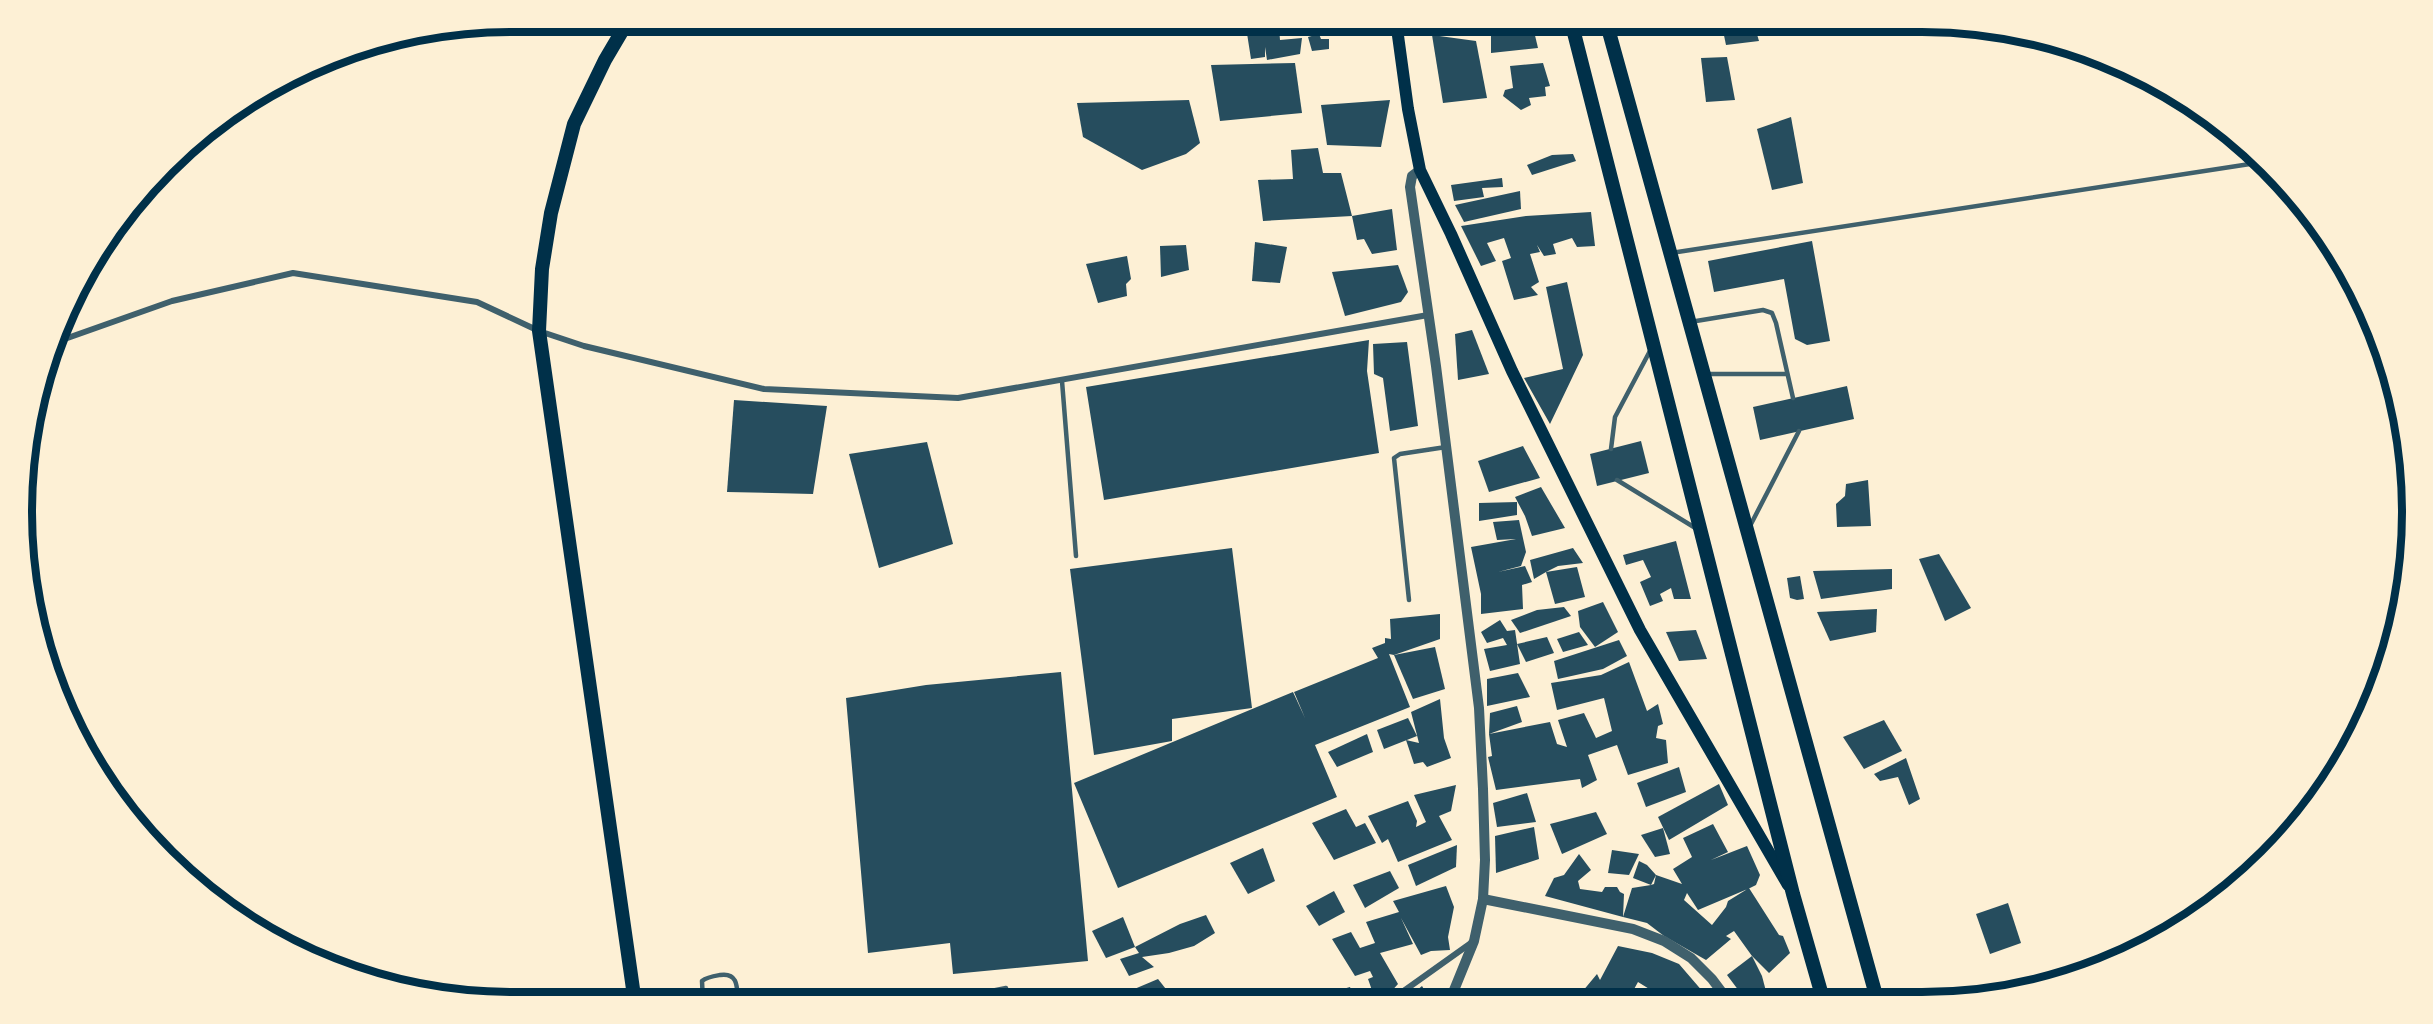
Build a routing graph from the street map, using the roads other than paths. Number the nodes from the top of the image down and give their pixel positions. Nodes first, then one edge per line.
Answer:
1 (622, 32) edge
2 (1398, 32) edge
3 (1574, 32) edge
4 (1609, 32) edge
5 (2252, 164) edge
6 (1420, 170) junction
7 (1671, 253) junction
8 (1428, 315) junction
9 (1689, 322) junction
10 (539, 331) junction
11 (64, 339) edge
12 (1653, 344) junction
13 (1704, 374) junction
14 (1787, 374) junction
15 (1062, 381) junction
16 (1793, 398) dead end
17 (1799, 431) dead end
18 (1446, 447) junction
19 (1611, 449) dead end
20 (1617, 480) dead end
21 (1747, 531) junction
22 (1701, 532) junction
23 (1076, 556) dead end
24 (1409, 600) dead end
25 (1793, 894) junction
26 (1483, 899) junction
27 (1474, 941) junction
28 (1006, 988) dead end
29 (633, 992) edge
30 (701, 992) edge
31 (737, 992) edge
32 (986, 992) edge
33 (1402, 992) edge
34 (1453, 992) edge
35 (1721, 992) edge
36 (1822, 992) edge
37 (1875, 992) edge

1 - 10 highway
2 - 6 main road
3 - 12 highway
4 - 7 highway
5 - 7 lane
6 - 8 street
6 - 25 main road
7 - 9 highway
8 - 15 street
8 - 18 street
9 - 13 highway
9 - 14 lane
10 - 11 street
10 - 15 street
10 - 29 highway
12 - 19 lane
12 - 22 highway
13 - 14 lane
13 - 21 highway
14 - 16 lane
15 - 23 lane
17 - 21 lane
18 - 24 lane
18 - 26 street
20 - 22 lane
21 - 37 highway
22 - 25 highway
25 - 36 highway
26 - 27 street
26 - 35 street
27 - 33 street
27 - 34 street
28 - 32 lane
30 - 31 lane

